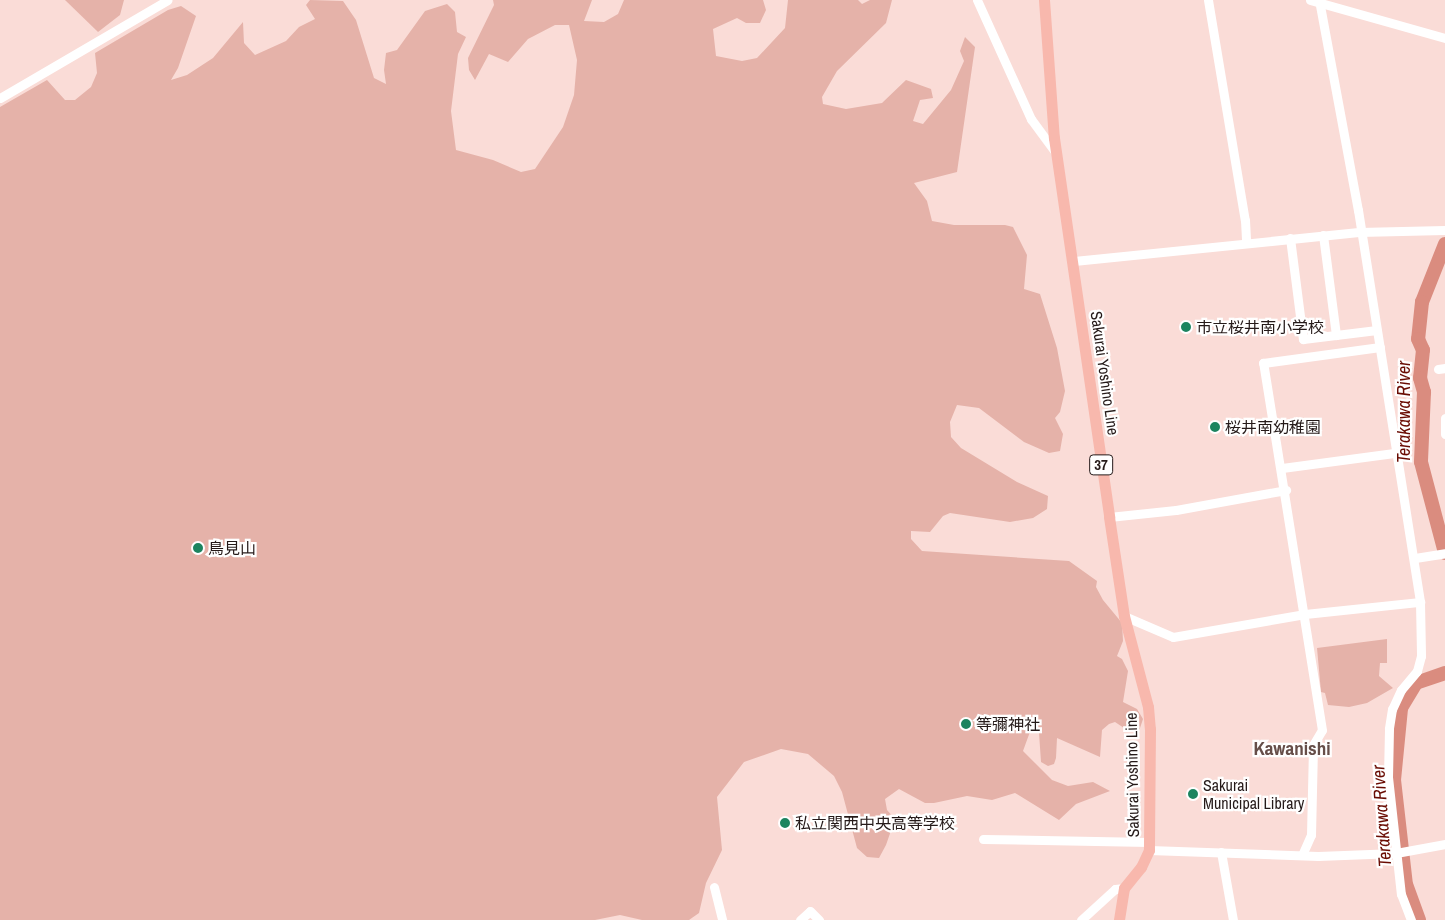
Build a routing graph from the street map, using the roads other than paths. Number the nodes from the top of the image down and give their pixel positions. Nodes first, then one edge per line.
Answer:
1 (168, 0) edge
2 (977, 0) edge
3 (1044, 0) edge
4 (1208, 0) edge
5 (1310, 0) edge
6 (1320, 1) edge
7 (1445, 38) edge
8 (0, 98) edge
9 (1058, 155) junction
10 (1445, 230) edge
11 (1359, 232) junction
12 (1322, 236) junction
13 (1290, 238) junction
14 (1246, 242) junction
15 (1074, 261) junction
16 (1377, 330) junction
17 (1336, 335) junction
18 (1380, 347) junction
19 (1445, 418) edge
20 (1445, 434) edge
21 (1394, 453) junction
22 (1282, 468) junction
23 (1286, 490) junction
24 (1109, 517) junction
25 (1445, 553) edge
26 (1415, 558) junction
27 (1420, 602) junction
28 (1305, 614) junction
29 (1124, 616) junction
30 (982, 840) dead end
31 (1445, 844) edge
32 (1149, 846) junction
33 (1221, 852) junction
34 (1401, 853) junction
35 (1302, 855) junction
36 (714, 888) dead end
37 (1124, 888) junction
38 (722, 920) edge
39 (800, 920) edge
40 (819, 920) edge
41 (1081, 920) edge
42 (1119, 920) edge
43 (1234, 920) edge
44 (1411, 920) edge

1 - 8 street
2 - 9 street
3 - 9 main road, Sakurai Yoshino Line / 37
4 - 14 street
5 - 6 street
6 - 7 street
6 - 11 street
9 - 15 main road, Sakurai Yoshino Line / 37
10 - 11 street
11 - 12 street
11 - 16 street
12 - 13 street
12 - 17 street
13 - 14 street
13 - 17 street
14 - 15 street
15 - 24 main road, Sakurai Yoshino Line / 37
16 - 17 street
16 - 18 street
18 - 21 street
18 - 22 street
19 - 20 street
21 - 22 street
21 - 26 street
22 - 23 street
23 - 24 street
23 - 28 street
24 - 29 main road, Sakurai Yoshino Line / 37
25 - 26 street
26 - 27 street
27 - 28 street
27 - 34 street
28 - 29 street
28 - 35 street
29 - 32 main road, Sakurai Yoshino Line / 37
30 - 32 street
31 - 34 street
32 - 33 street
32 - 37 main road, Sakurai Yoshino Line
33 - 35 street
33 - 43 street
34 - 35 street
34 - 44 street
36 - 38 street
37 - 41 street
37 - 42 main road, Sakurai Yoshino Line
39 - 40 street

